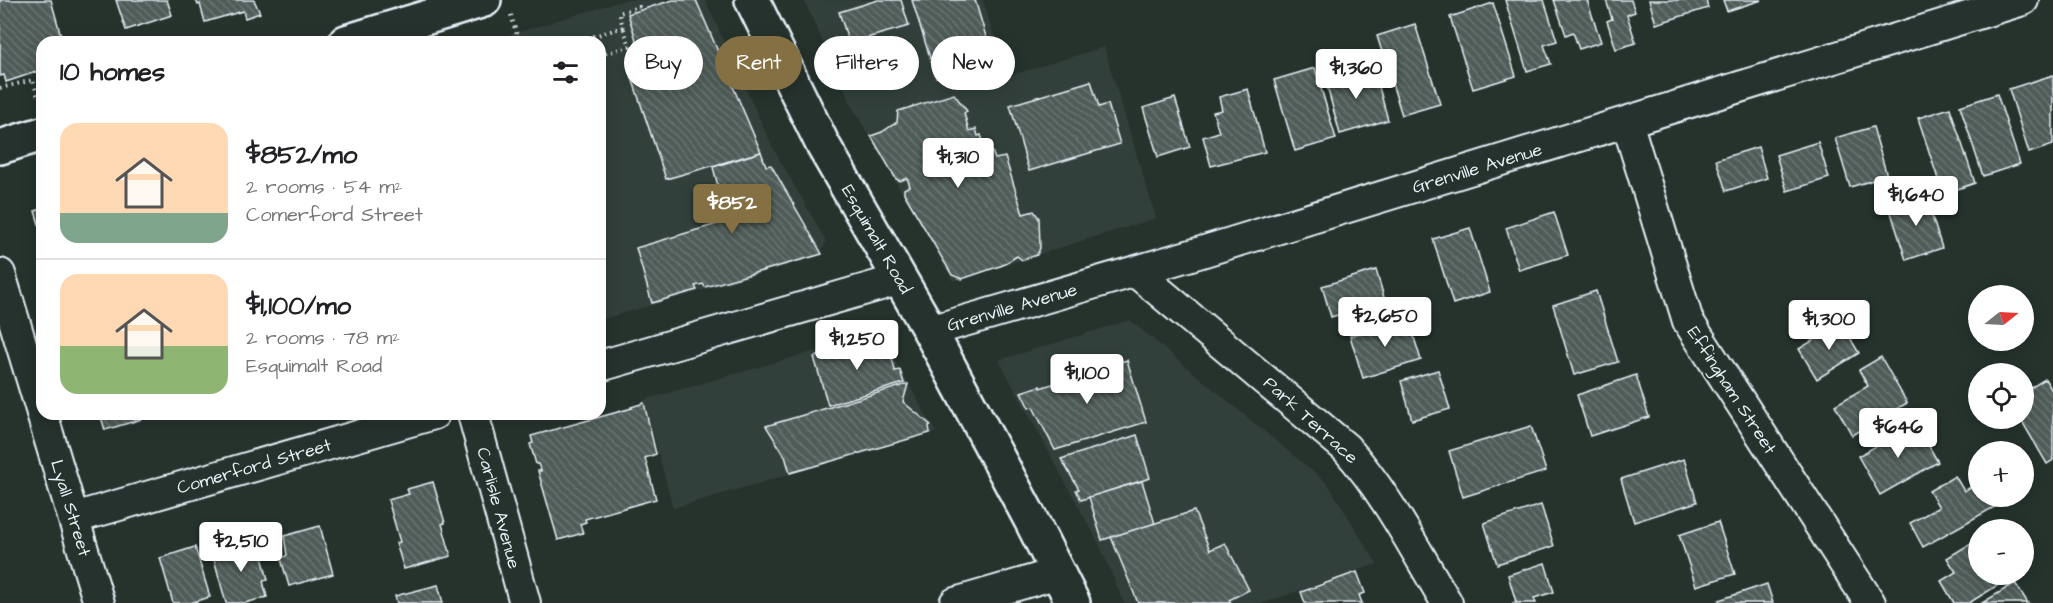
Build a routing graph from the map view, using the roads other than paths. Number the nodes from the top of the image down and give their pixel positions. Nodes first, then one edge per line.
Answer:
1 (752, 0) edge
2 (2023, 0) edge
3 (496, 5) edge
4 (370, 36) edge
5 (1627, 122) junction
6 (36, 136) edge
7 (0, 147) edge
8 (1136, 272) junction
9 (0, 273) edge
10 (901, 279) junction
11 (930, 331) junction
12 (606, 364) edge
13 (36, 393) edge
14 (44, 420) edge
15 (413, 420) edge
16 (475, 420) edge
17 (74, 518) junction
18 (1058, 573) junction
19 (99, 603) edge
20 (525, 603) edge
21 (955, 603) edge
22 (1073, 603) edge
23 (1446, 603) edge
24 (1870, 603) edge

1 - 10 main road, Esquimalt Road
2 - 5 street, Grenville Avenue
3 - 4 main road
5 - 8 street, Grenville Avenue
5 - 24 street, Effingham Street
6 - 7 main road
8 - 11 street, Grenville Avenue
8 - 23 street, Park Terrace
9 - 13 street, Lyall Street
10 - 11 main road, Esquimalt Road
10 - 12 street
11 - 18 main road, Esquimalt Road
14 - 17 street, Lyall Street
15 - 17 street, Comerford Street
16 - 20 street, Carlisle Avenue
17 - 19 street, Lyall Street
18 - 21 street
18 - 22 main road, Esquimalt Road

